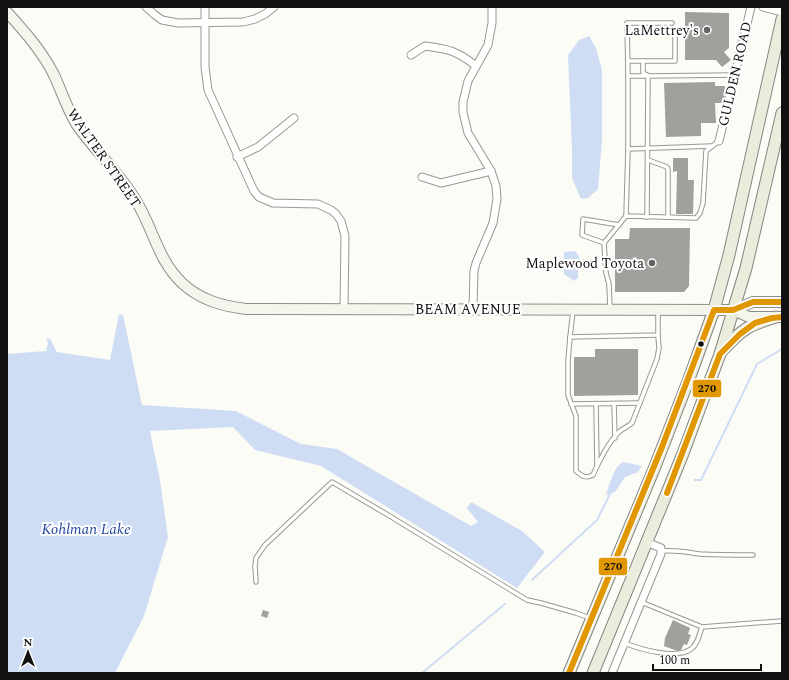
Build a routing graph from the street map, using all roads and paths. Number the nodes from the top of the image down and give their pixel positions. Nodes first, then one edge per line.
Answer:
1 (146, 7) edge
2 (205, 7) edge
3 (274, 7) edge
4 (492, 7) edge
5 (751, 7) edge
6 (763, 7) edge
7 (7, 12) edge
8 (782, 12) edge
9 (782, 19) edge
10 (205, 23) junction
11 (672, 23) dead end
12 (675, 30) dead end
13 (411, 55) dead end
14 (628, 61) junction
15 (643, 61) junction
16 (476, 66) junction
17 (734, 75) junction
18 (628, 76) junction
19 (648, 76) junction
20 (782, 113) edge
21 (294, 118) dead end
22 (716, 144) junction
23 (648, 148) junction
24 (628, 149) junction
25 (237, 157) junction
26 (648, 160) junction
27 (491, 171) junction
28 (422, 177) dead end
29 (626, 216) junction
30 (647, 217) junction
31 (668, 217) junction
32 (619, 225) junction
33 (604, 243) junction
34 (205, 299) joint
35 (782, 302) edge
36 (344, 309) junction
37 (473, 309) junction
38 (574, 310) junction
39 (610, 310) junction
40 (658, 310) junction
41 (714, 310) junction
42 (733, 310) junction
43 (779, 317) edge
44 (658, 335) junction
45 (570, 337) junction
46 (720, 354) junction
47 (640, 403) junction
48 (571, 404) junction
49 (596, 404) junction
50 (614, 404) junction
51 (614, 438) junction
52 (597, 466) junction
53 (646, 542) junction
54 (662, 551) junction
55 (753, 555) dead end
56 (256, 582) dead end
57 (641, 602) junction
58 (592, 619) junction
59 (782, 621) edge
60 (702, 627) junction
61 (624, 643) junction
62 (569, 673) edge
63 (593, 673) edge
64 (612, 673) edge

1 - 10 street
2 - 10 street
3 - 10 street
4 - 16 street
5 - 17 street, GULDEN ROAD
6 - 8 street, GULDEN ROAD
7 - 34 street, WALTER STREET
9 - 41 main road
10 - 25 street
11 - 14 lane
12 - 15 lane
13 - 16 street
14 - 15 lane
14 - 18 lane
15 - 19 lane
16 - 27 street
17 - 19 lane
17 - 22 street, GULDEN ROAD
18 - 19 lane
18 - 24 lane
19 - 23 lane
20 - 42 main road
21 - 25 street
22 - 23 lane
22 - 31 lane
23 - 24 lane
23 - 26 lane
24 - 29 lane
25 - 36 street
26 - 30 lane
26 - 31 lane
27 - 28 street
27 - 37 street
29 - 30 lane
29 - 32 lane
30 - 31 lane
32 - 33 lane
32 - 33 lane
33 - 39 lane
34 - 36 street, BEAM AVENUE
35 - 42 street, BEAM AVENUE
36 - 37 street, BEAM AVENUE
37 - 38 street, BEAM AVENUE
38 - 39 street, BEAM AVENUE
38 - 45 lane
39 - 40 street, BEAM AVENUE
40 - 41 street, BEAM AVENUE
40 - 44 lane
41 - 42 street, BEAM AVENUE
41 - 58 main road
42 - 43 street, BEAM AVENUE
42 - 46 main road
43 - 46 main road
44 - 45 lane
44 - 47 lane
45 - 48 lane
46 - 53 main road
47 - 50 lane
47 - 51 lane
48 - 49 lane
48 - 52 lane
49 - 50 lane
49 - 52 lane
50 - 51 lane
51 - 52 lane
53 - 54 street
53 - 63 main road
54 - 55 lane
54 - 57 street
56 - 58 lane
57 - 60 lane
57 - 61 street
58 - 62 main road
59 - 60 lane
60 - 61 lane
61 - 64 street

